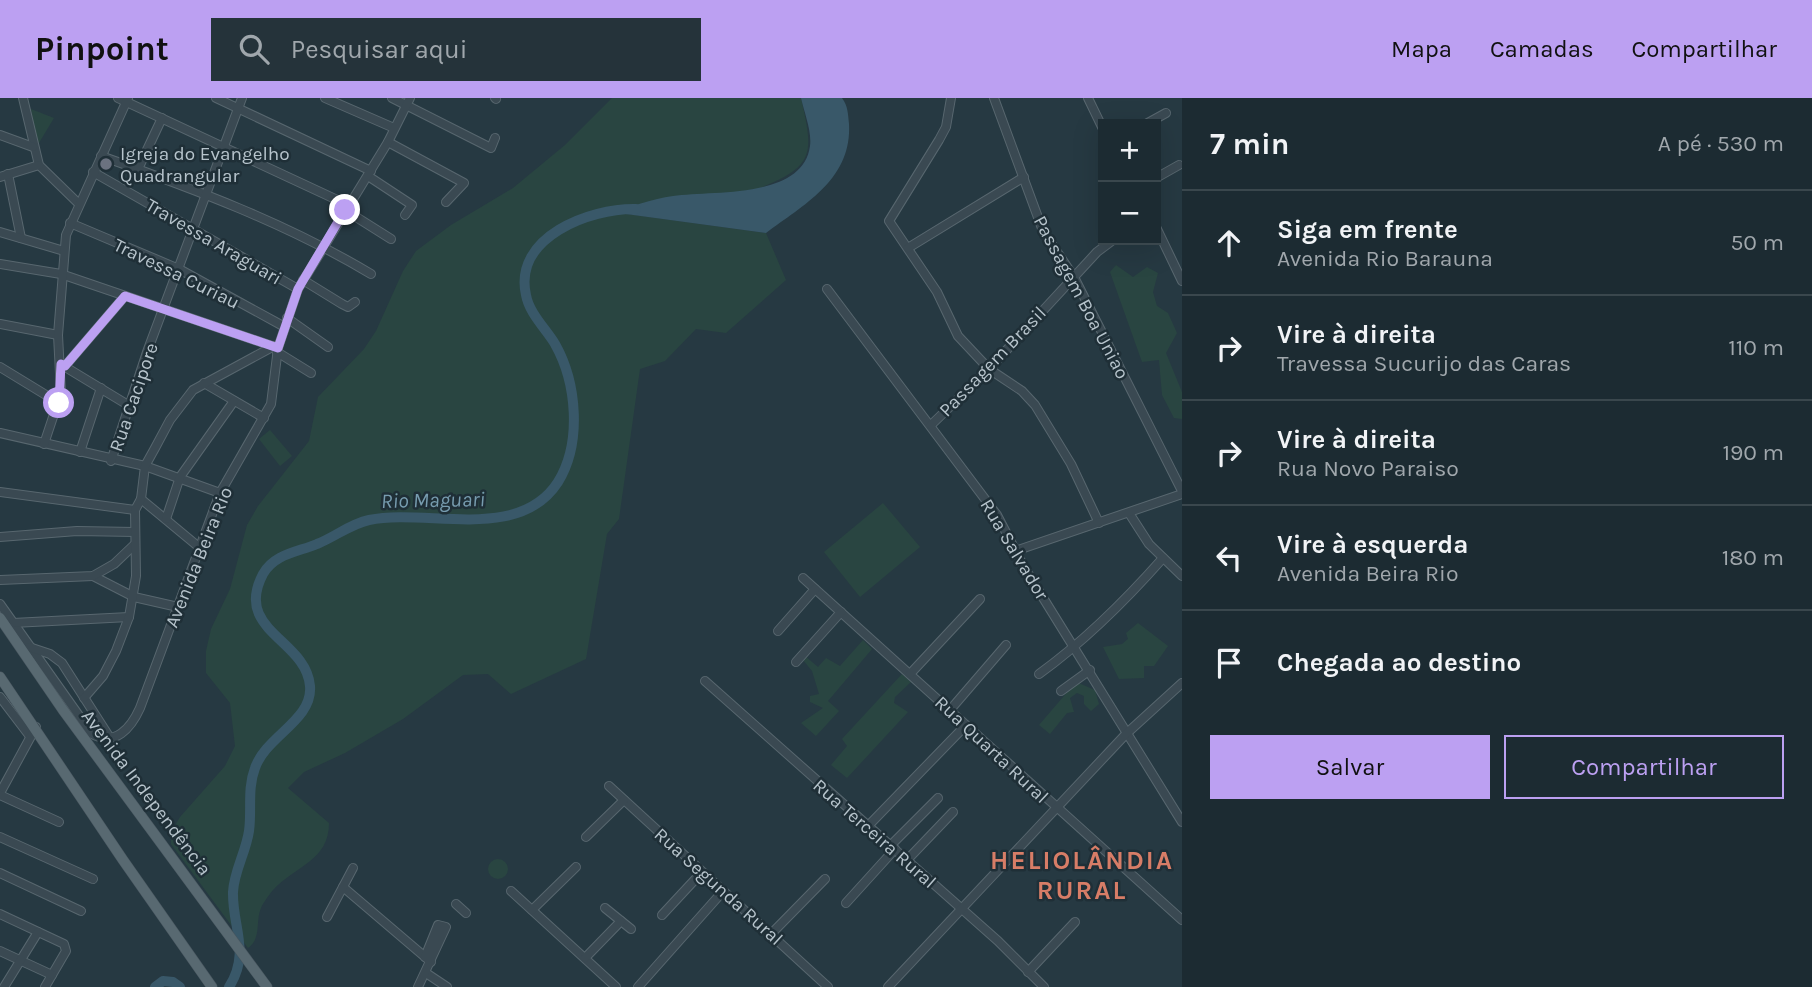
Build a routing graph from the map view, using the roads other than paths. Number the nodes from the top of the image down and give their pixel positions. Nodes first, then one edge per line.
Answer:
1 (23, 98) edge
2 (216, 98) edge
3 (242, 98) edge
4 (325, 98) edge
5 (392, 98) edge
6 (951, 98) edge
7 (994, 98) edge
8 (1088, 98) edge
9 (124, 99) edge
10 (408, 102) edge
11 (238, 108) junction
12 (1166, 113) dead end
13 (162, 118) junction
14 (1098, 119) edge
15 (1155, 119) edge
16 (394, 128) junction
17 (0, 135) edge
18 (495, 138) dead end
19 (388, 142) junction
20 (224, 145) junction
21 (33, 148) junction
22 (100, 156) junction
23 (39, 165) junction
24 (1179, 165) dead end
25 (138, 169) junction
26 (93, 172) junction
27 (370, 173) junction
28 (4, 175) edge
29 (1161, 175) edge
30 (1024, 177) junction
31 (206, 193) junction
32 (446, 202) dead end
33 (79, 204) junction
34 (347, 207) junction
35 (405, 215) dead end
36 (70, 223) junction
37 (194, 230) junction
38 (0, 232) edge
39 (1161, 237) edge
40 (21, 238) junction
41 (391, 239) dead end
42 (322, 245) junction
43 (1109, 245) edge
44 (908, 248) junction
45 (64, 251) junction
46 (0, 264) edge
47 (179, 269) junction
48 (61, 274) junction
49 (371, 274) dead end
50 (1074, 277) junction
51 (1182, 279) edge
52 (303, 280) junction
53 (298, 289) junction
54 (827, 289) dead end
55 (125, 296) junction
56 (355, 302) dead end
57 (163, 309) junction
58 (285, 322) junction
59 (0, 324) edge
60 (58, 335) junction
61 (328, 347) dead end
62 (276, 349) junction
63 (63, 365) junction
64 (0, 367) edge
65 (989, 369) junction
66 (311, 373) dead end
67 (204, 383) junction
68 (101, 388) junction
69 (234, 401) junction
70 (59, 403) junction
71 (128, 405) junction
72 (264, 418) junction
73 (931, 425) junction
74 (0, 433) edge
75 (44, 444) junction
76 (80, 452) junction
77 (111, 461) junction
78 (145, 466) junction
79 (180, 477) junction
80 (0, 492) edge
81 (1182, 492) edge
82 (220, 494) junction
83 (141, 499) junction
84 (135, 510) junction
85 (1129, 513) junction
86 (166, 519) junction
87 (1100, 523) junction
88 (135, 532) junction
89 (0, 537) edge
90 (134, 545) junction
91 (200, 548) junction
92 (1015, 551) junction
93 (1163, 558) junction
94 (93, 576) junction
95 (1182, 576) edge
96 (803, 578) dead end
97 (0, 580) edge
98 (815, 589) junction
99 (134, 597) junction
100 (980, 599) dead end
101 (0, 604) edge
102 (178, 607) junction
103 (841, 612) junction
104 (129, 617) junction
105 (0, 618) edge
106 (13, 623) junction
107 (0, 626) edge
108 (778, 631) dead end
109 (1006, 645) dead end
110 (29, 647) junction
111 (1077, 647) junction
112 (796, 662) dead end
113 (0, 669) edge
114 (1090, 670) junction
115 (911, 674) junction
116 (1040, 674) dead end
117 (0, 677) edge
118 (705, 681) dead end
119 (1182, 683) edge
120 (48, 687) junction
121 (1061, 691) dead end
122 (0, 697) edge
123 (84, 698) junction
124 (66, 707) junction
125 (22, 708) junction
126 (950, 710) junction
127 (966, 725) junction
128 (32, 731) junction
129 (1126, 734) junction
130 (110, 738) junction
131 (609, 786) dead end
132 (0, 794) edge
133 (624, 798) junction
134 (938, 798) dead end
135 (1056, 809) junction
136 (1179, 810) edge
137 (953, 812) dead end
138 (60, 822) dead end
139 (1182, 822) edge
140 (868, 826) junction
141 (0, 837) edge
142 (586, 837) dead end
143 (893, 847) junction
144 (907, 860) junction
145 (354, 867) dead end
146 (576, 867) dead end
147 (702, 872) junction
148 (0, 873) edge
149 (93, 879) dead end
150 (825, 879) dead end
151 (343, 887) junction
152 (511, 891) dead end
153 (717, 898) dead end
154 (846, 903) dead end
155 (456, 904) dead end
156 (605, 908) dead end
157 (961, 909) junction
158 (532, 910) junction
159 (81, 911) dead end
160 (466, 913) dead end
161 (0, 914) edge
162 (662, 915) dead end
163 (327, 917) dead end
164 (1182, 920) edge
165 (621, 921) junction
166 (1075, 922) dead end
167 (631, 929) dead end
168 (38, 932) junction
169 (771, 934) junction
170 (0, 951) edge
171 (585, 958) junction
172 (21, 961) junction
173 (1028, 972) junction
174 (426, 973) junction
175 (52, 975) junction
176 (4, 987) edge
177 (45, 987) edge
178 (212, 987) edge
179 (267, 987) edge
180 (418, 987) edge
181 (447, 987) edge
182 (616, 987) edge
183 (638, 987) edge
184 (828, 987) edge
185 (888, 987) edge
186 (1044, 987) edge

1 - 21 street
2 - 11 street
3 - 11 street, Rua Cacipore
4 - 16 street
5 - 10 street
6 - 44 street
7 - 30 street, Passagem Boa Uniao
8 - 14 street
9 - 13 street
9 - 22 street
10 - 16 street, Avenida Beira Rio
10 - 18 street
11 - 20 street, Rua Cacipore
11 - 27 street
12 - 15 street
13 - 20 street
13 - 25 street
16 - 19 street, Avenida Beira Rio
17 - 21 street
19 - 27 street, Avenida Beira Rio
19 - 32 street
20 - 31 street, Rua Cacipore
20 - 34 street
21 - 23 street
22 - 25 street
22 - 26 street
23 - 28 street
23 - 33 street
24 - 29 street
25 - 31 street
26 - 33 street
26 - 37 street, Travessa Araguari
27 - 34 street, Avenida Beira Rio
27 - 35 street
28 - 40 street
30 - 44 street
30 - 50 street, Passagem Boa Uniao
31 - 37 street, Rua Cacipore
31 - 42 street
33 - 36 street
34 - 41 street
34 - 42 street, Avenida Beira Rio
36 - 45 street
36 - 47 street, Travessa Curiau
37 - 47 street, Rua Cacipore
37 - 53 street, Travessa Araguari
38 - 40 street
39 - 51 street
40 - 45 street
42 - 49 street
42 - 52 street, Avenida Beira Rio
43 - 50 street, Passagem Brasil
44 - 65 street
45 - 48 street
46 - 48 street
47 - 57 street, Rua Cacipore
47 - 58 street, Travessa Curiau
48 - 55 street
48 - 60 street
50 - 65 street, Passagem Brasil
50 - 81 street, Passagem Boa Uniao
52 - 53 street, Avenida Beira Rio
52 - 56 street, Travessa Araguari
53 - 58 street, Avenida Beira Rio
54 - 73 street, Rua Salvador
55 - 57 street
55 - 63 street
57 - 62 street
57 - 71 street, Rua Cacipore
58 - 61 street, Travessa Curiau
58 - 62 street, Avenida Beira Rio
59 - 60 street
60 - 63 street
62 - 66 street
62 - 67 street
62 - 72 street, Avenida Beira Rio
63 - 68 street
63 - 70 street
64 - 70 street
65 - 73 street, Passagem Brasil
65 - 87 street
67 - 69 street
67 - 78 street
68 - 71 street
68 - 76 street
69 - 72 street
69 - 79 street
70 - 75 street
71 - 77 street, Rua Cacipore
72 - 82 street, Avenida Beira Rio
73 - 92 street, Rua Salvador
74 - 75 street
75 - 76 street
76 - 77 street
77 - 78 street
78 - 79 street
78 - 83 street
79 - 82 street
79 - 86 street
80 - 84 street
81 - 85 street
82 - 91 street, Avenida Beira Rio
83 - 84 street
83 - 86 street
84 - 88 street
85 - 87 street
85 - 93 street
86 - 91 street
87 - 92 street
88 - 89 street
88 - 90 street
90 - 94 street
90 - 99 street
91 - 102 street, Avenida Beira Rio
92 - 111 street, Rua Salvador
93 - 95 street
93 - 111 street
94 - 97 street
94 - 99 street
96 - 98 street, Rua Quarta Rural
98 - 103 street, Rua Quarta Rural
98 - 108 street
99 - 102 street
99 - 104 street
100 - 115 street
101 - 106 street
102 - 130 street, Avenida Beira Rio
103 - 112 street
103 - 115 street, Rua Quarta Rural
104 - 106 street
104 - 123 street
105 - 120 main road, Avenida Independência
106 - 110 street
107 - 120 main road
109 - 126 street
110 - 123 street
110 - 124 street
111 - 114 street, Rua Salvador
111 - 116 street
113 - 125 main road
114 - 121 street
114 - 129 street, Rua Salvador
115 - 126 street, Rua Quarta Rural
117 - 125 main road
118 - 140 street, Rua Terceira Rural
119 - 129 street
120 - 124 main road, Avenida Independência
122 - 128 street
123 - 130 street
124 - 130 street
124 - 179 main road, Avenida Independência
125 - 128 main road
126 - 127 street, Rua Quarta Rural
127 - 135 street, Rua Quarta Rural
127 - 140 street
128 - 132 street
128 - 178 main road
129 - 135 street
129 - 136 street, Rua Salvador
131 - 133 street, Rua Segunda Rural
132 - 138 street
133 - 142 street
133 - 147 street, Rua Segunda Rural
134 - 143 street
135 - 157 street
135 - 164 street, Rua Quarta Rural
136 - 139 street, Rua Salvador
137 - 144 street
140 - 143 street, Rua Terceira Rural
141 - 149 street
143 - 144 street, Rua Terceira Rural
143 - 154 street
144 - 157 street, Rua Terceira Rural
145 - 151 street
146 - 158 street
147 - 162 street
147 - 169 street, Rua Segunda Rural
148 - 159 street
150 - 169 street
151 - 163 street
151 - 174 street
152 - 158 street
153 - 183 street
155 - 160 street
156 - 165 street
157 - 173 street, Rua Terceira Rural
157 - 185 street
158 - 171 street
161 - 168 street
165 - 167 street
165 - 171 street
166 - 173 street
168 - 172 street
168 - 175 street
169 - 184 street, Rua Segunda Rural
170 - 172 street
171 - 182 street
172 - 175 street
172 - 176 street
173 - 186 street, Rua Terceira Rural
174 - 180 street
174 - 181 street
175 - 177 street

